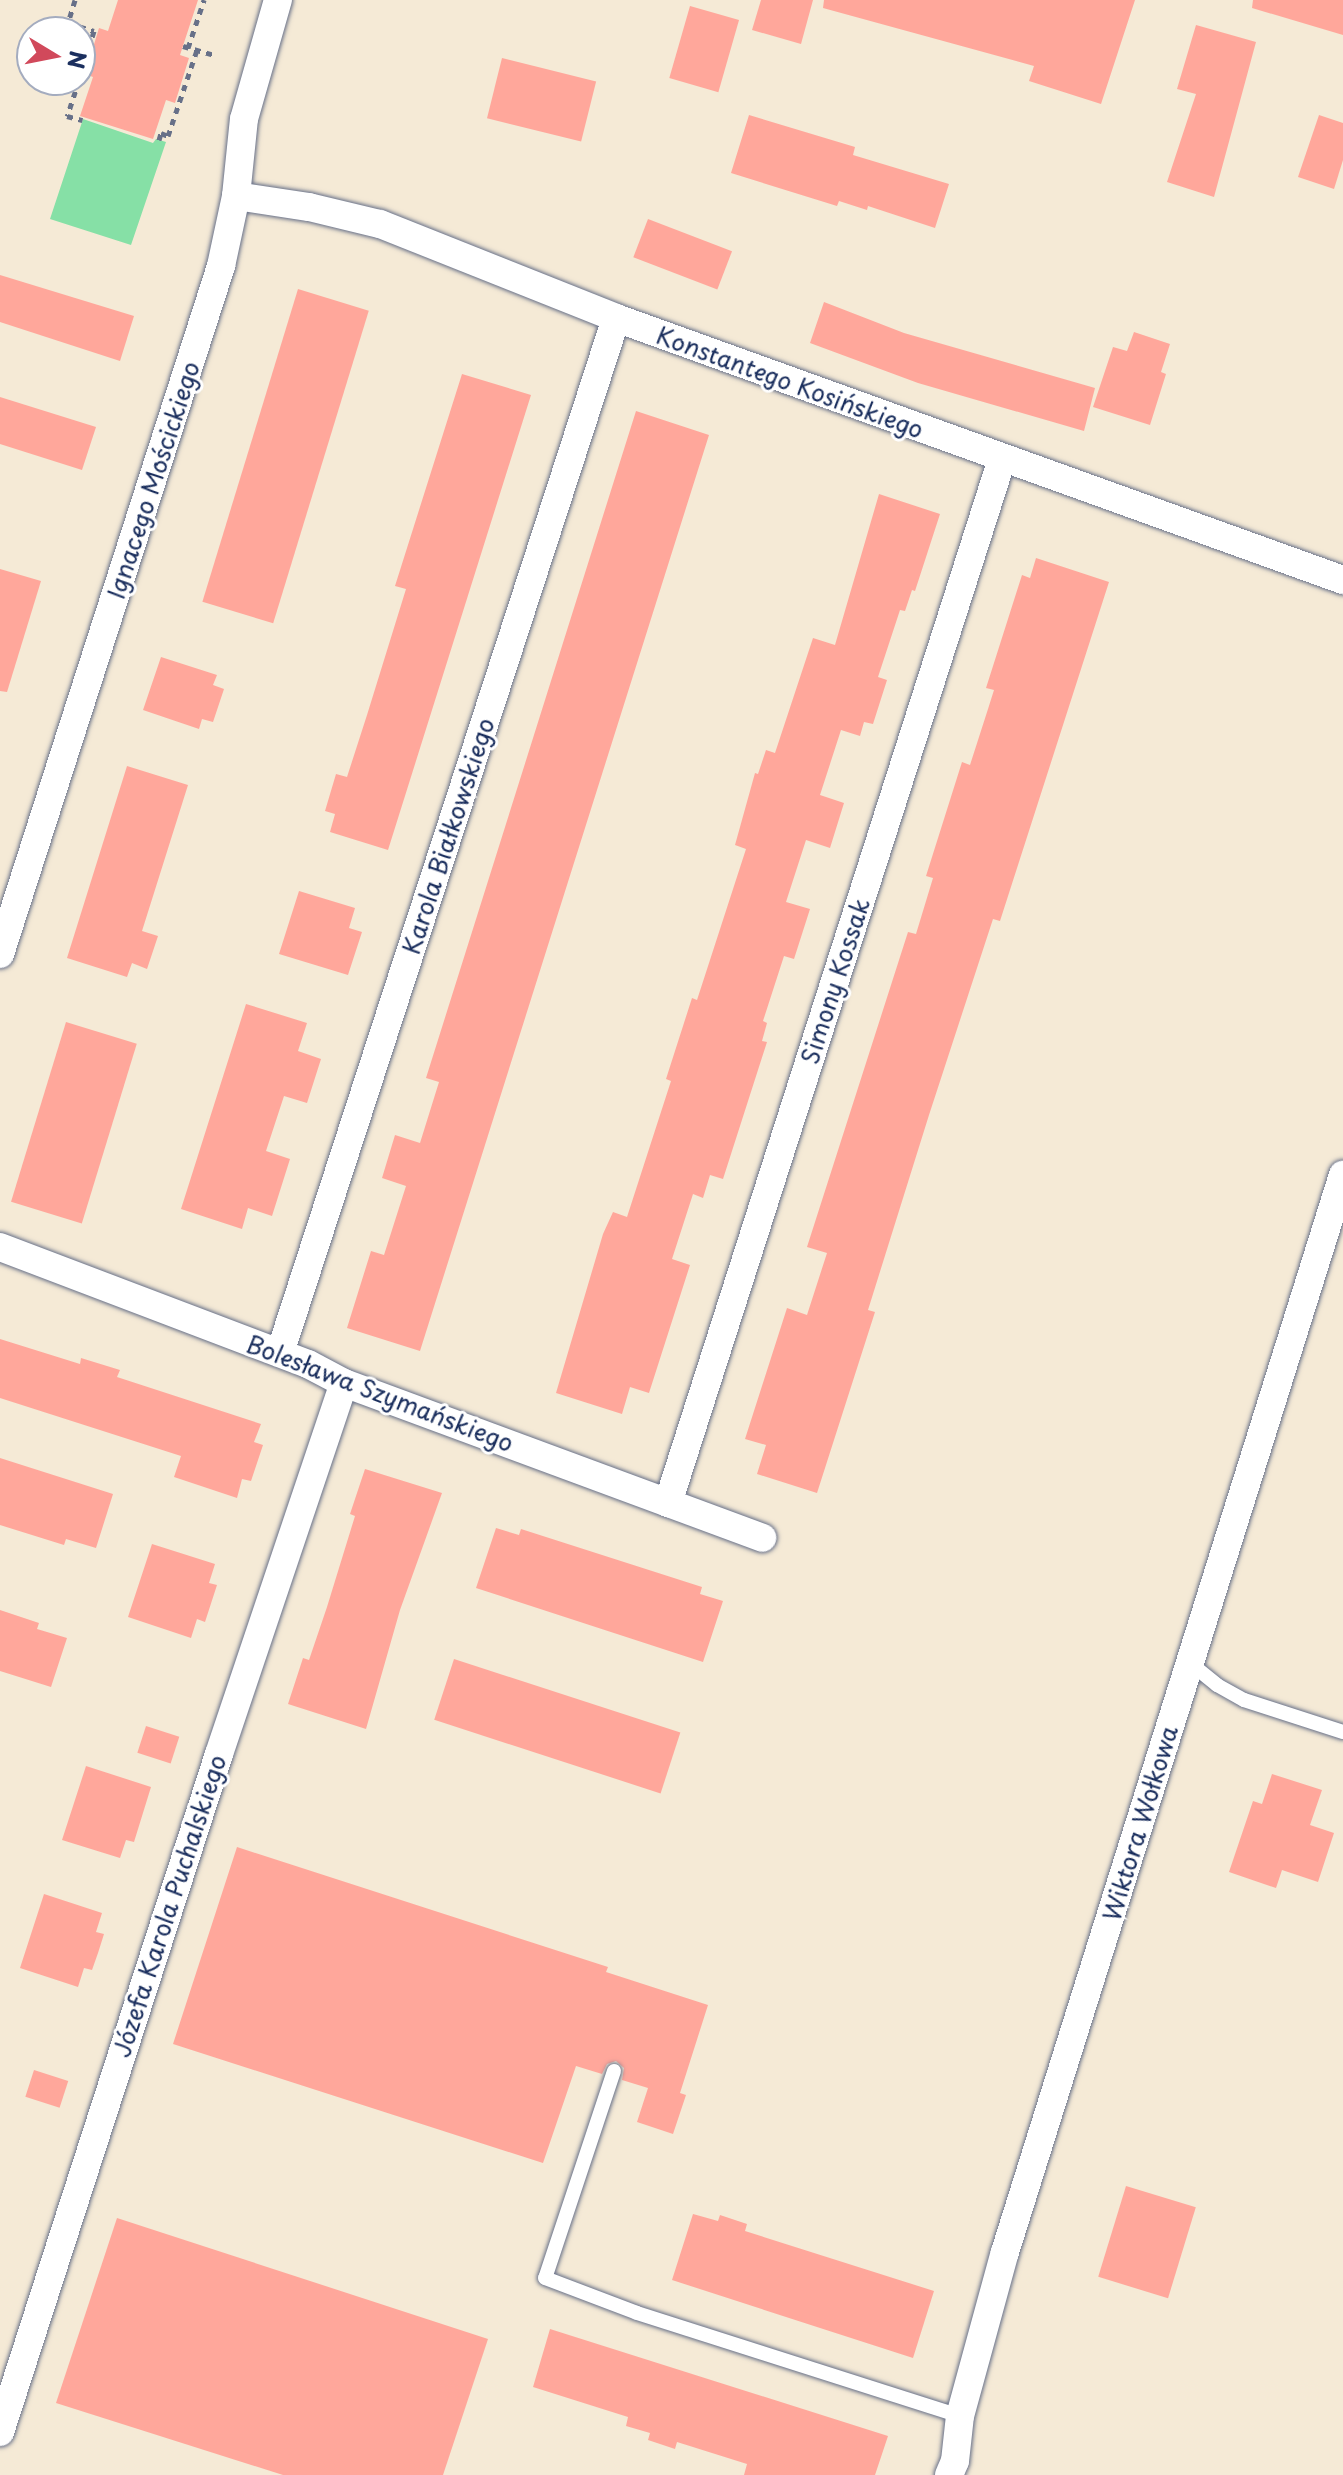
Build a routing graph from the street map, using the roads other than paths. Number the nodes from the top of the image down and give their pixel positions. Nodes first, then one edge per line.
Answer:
1 (278, 0) edge
2 (236, 196) junction
3 (616, 318) junction
4 (1002, 459) junction
5 (1343, 580) edge
6 (0, 954) edge
7 (1343, 1175) edge
8 (0, 1247) edge
9 (280, 1353) junction
10 (344, 1383) junction
11 (668, 1503) junction
12 (762, 1538) dead end
13 (1190, 1663) junction
14 (1343, 1732) edge
15 (614, 2071) dead end
16 (960, 2416) junction
17 (0, 2432) edge
18 (949, 2475) edge

1 - 2 street, Ignacego Mościckiego
2 - 3 street, Konstantego Kosińskiego
2 - 6 street, Ignacego Mościckiego
3 - 4 street, Konstantego Kosińskiego
3 - 9 street, Karola Białkowskiego
4 - 5 street, Konstantego Kosińskiego
4 - 11 street, Simony Kossak
7 - 13 street, Wiktora Wołkowa
8 - 9 street, Bolesława Szymańskiego
9 - 10 street, Bolesława Szymańskiego
10 - 11 street, Bolesława Szymańskiego
10 - 17 street, Józefa Karola Puchalskiego
11 - 12 street, Bolesława Szymańskiego
13 - 14 lane
13 - 16 street, Wiktora Wołkowa
15 - 16 lane
16 - 18 street, Wiktora Wołkowa

